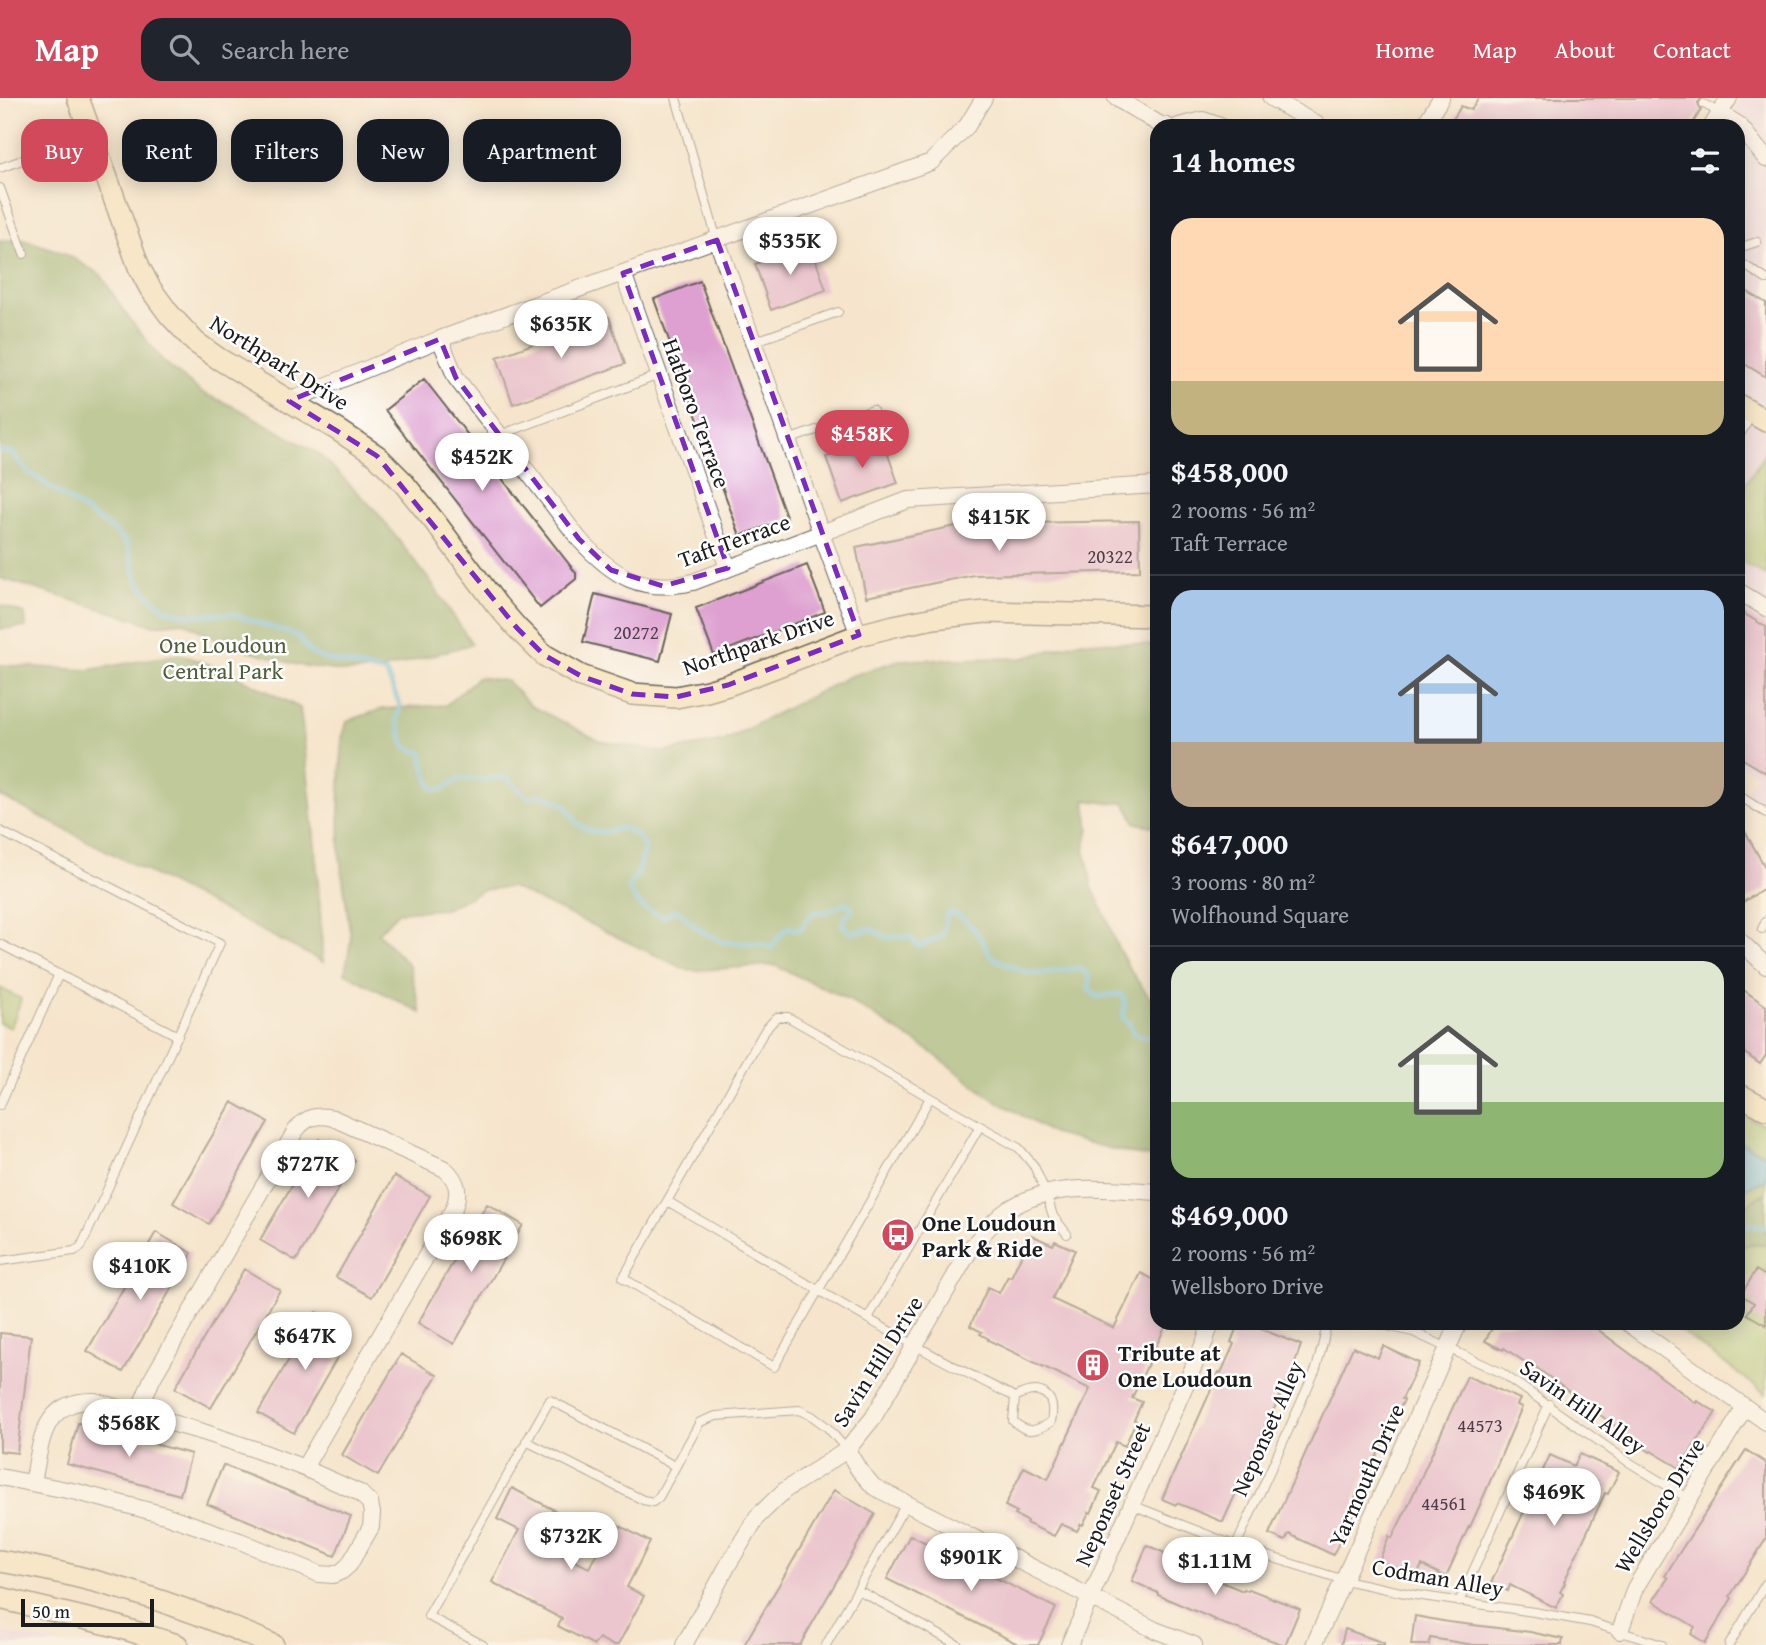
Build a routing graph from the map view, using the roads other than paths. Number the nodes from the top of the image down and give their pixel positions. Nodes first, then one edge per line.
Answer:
1 (78, 98) edge
2 (676, 98) edge
3 (984, 98) edge
4 (1116, 98) edge
5 (1271, 98) edge
6 (1441, 98) edge
7 (1729, 98) edge
8 (1704, 104) dead end
9 (86, 119) edge
10 (1151, 119) edge
11 (1307, 119) edge
12 (1428, 119) edge
13 (1715, 119) edge
14 (1717, 119) edge
15 (1745, 133) edge
16 (1766, 159) edge
17 (21, 160) edge
18 (0, 168) edge
19 (108, 180) edge
20 (0, 188) edge
21 (717, 240) junction
22 (1756, 242) dead end
23 (1745, 246) edge
24 (24, 254) dead end
25 (1745, 266) edge
26 (623, 274) junction
27 (1766, 279) edge
28 (838, 312) dead end
29 (440, 339) junction
30 (753, 342) junction
31 (659, 375) junction
32 (289, 401) junction
33 (873, 410) dead end
34 (500, 435) junction
35 (788, 440) junction
36 (1150, 485) edge
37 (821, 533) junction
38 (728, 568) junction
39 (1745, 595) edge
40 (1766, 608) edge
41 (1150, 616) edge
42 (859, 635) junction
43 (1745, 800) edge
44 (1766, 813) edge
45 (0, 831) edge
46 (0, 944) edge
47 (1745, 946) edge
48 (1766, 966) edge
49 (59, 974) junction
50 (178, 1036) junction
51 (1745, 1097) edge
52 (930, 1098) junction
53 (0, 1105) edge
54 (1765, 1106) edge
55 (980, 1126) junction
56 (1150, 1192) edge
57 (1046, 1193) junction
58 (667, 1201) junction
59 (1067, 1234) dead end
60 (0, 1261) edge
61 (819, 1290) junction
62 (869, 1318) junction
63 (1209, 1330) edge
64 (1325, 1330) edge
65 (1404, 1330) edge
66 (1456, 1330) edge
67 (1638, 1330) edge
68 (915, 1345) junction
69 (1448, 1347) junction
70 (1015, 1397) junction
71 (1549, 1405) junction
72 (1745, 1407) junction
73 (141, 1413) junction
74 (1766, 1422) edge
75 (526, 1441) junction
76 (847, 1450) junction
77 (676, 1466) junction
78 (304, 1468) junction
79 (0, 1477) edge
80 (33, 1483) junction
81 (1689, 1499) junction
82 (906, 1504) junction
83 (1132, 1505) junction
84 (1236, 1546) junction
85 (0, 1561) edge
86 (1344, 1580) junction
87 (1766, 1583) edge
88 (858, 1590) junction
89 (1090, 1597) junction
90 (0, 1598) edge
91 (1460, 1602) junction
92 (1620, 1630) junction
93 (955, 1644) edge
94 (177, 1645) edge
95 (273, 1645) edge
96 (483, 1645) edge
97 (684, 1645) edge
98 (826, 1645) edge
99 (1069, 1645) edge
100 (1194, 1645) edge
101 (1314, 1645) edge
102 (1662, 1645) edge
103 (1728, 1645) edge

1 - 9 street, Northpark Drive
2 - 21 lane
3 - 21 street
4 - 10 street
5 - 11 street
6 - 12 street
7 - 14 street
8 - 13 lane
15 - 16 street
17 - 18 lane
19 - 32 street, Northpark Drive
20 - 24 lane
21 - 26 street
21 - 30 street
22 - 23 lane
25 - 27 lane
26 - 29 street
26 - 31 street, Hatboro Terrace
28 - 30 lane
29 - 32 street
29 - 34 street, Taft Terrace
30 - 35 street
31 - 34 lane
31 - 38 street, Hatboro Terrace
32 - 42 street, Northpark Drive
33 - 35 lane
34 - 38 street, Taft Terrace
35 - 37 street
36 - 37 street, Taft Terrace
37 - 38 street, Taft Terrace
37 - 42 street
39 - 40 street
41 - 42 street, Northpark Drive
43 - 44 lane
45 - 50 lane
46 - 49 lane
47 - 48 street
49 - 50 lane
49 - 53 lane
50 - 60 lane
51 - 54 street
52 - 55 lane
52 - 58 lane
52 - 61 lane
55 - 57 lane
55 - 62 lane
56 - 57 street, Savin Hill Drive
57 - 59 lane
57 - 68 street, Savin Hill Drive
58 - 61 lane
58 - 61 lane
61 - 62 lane
62 - 68 lane
63 - 83 street, Neponset Street
64 - 84 lane, Neponset Alley
65 - 69 lane, Savin Hill Alley
66 - 69 street, Yarmouth Drive
67 - 72 street
68 - 70 lane
68 - 76 street, Savin Hill Drive
69 - 71 lane, Savin Hill Alley
69 - 86 street, Yarmouth Drive
70 - 70 lane
71 - 81 lane, Savin Hill Alley
71 - 91 lane
72 - 74 street
72 - 81 street, Wellsboro Drive
73 - 78 street
73 - 78 street
73 - 80 street
75 - 77 lane
75 - 77 lane
75 - 96 lane
76 - 77 lane
76 - 82 street
76 - 97 street, Savin Hill Drive
78 - 80 street
79 - 80 street
81 - 92 street, Wellsboro Drive
82 - 88 lane
82 - 89 street
83 - 84 lane, Codman Alley
83 - 89 street, Neponset Street
84 - 86 lane, Codman Alley
85 - 95 street
86 - 91 lane, Codman Alley
86 - 101 street, Yarmouth Drive
87 - 103 lane
88 - 93 lane
88 - 98 lane
89 - 99 street, Neponset Street
89 - 100 street
90 - 94 street
91 - 92 lane, Codman Alley
92 - 102 lane, Codman Alley

